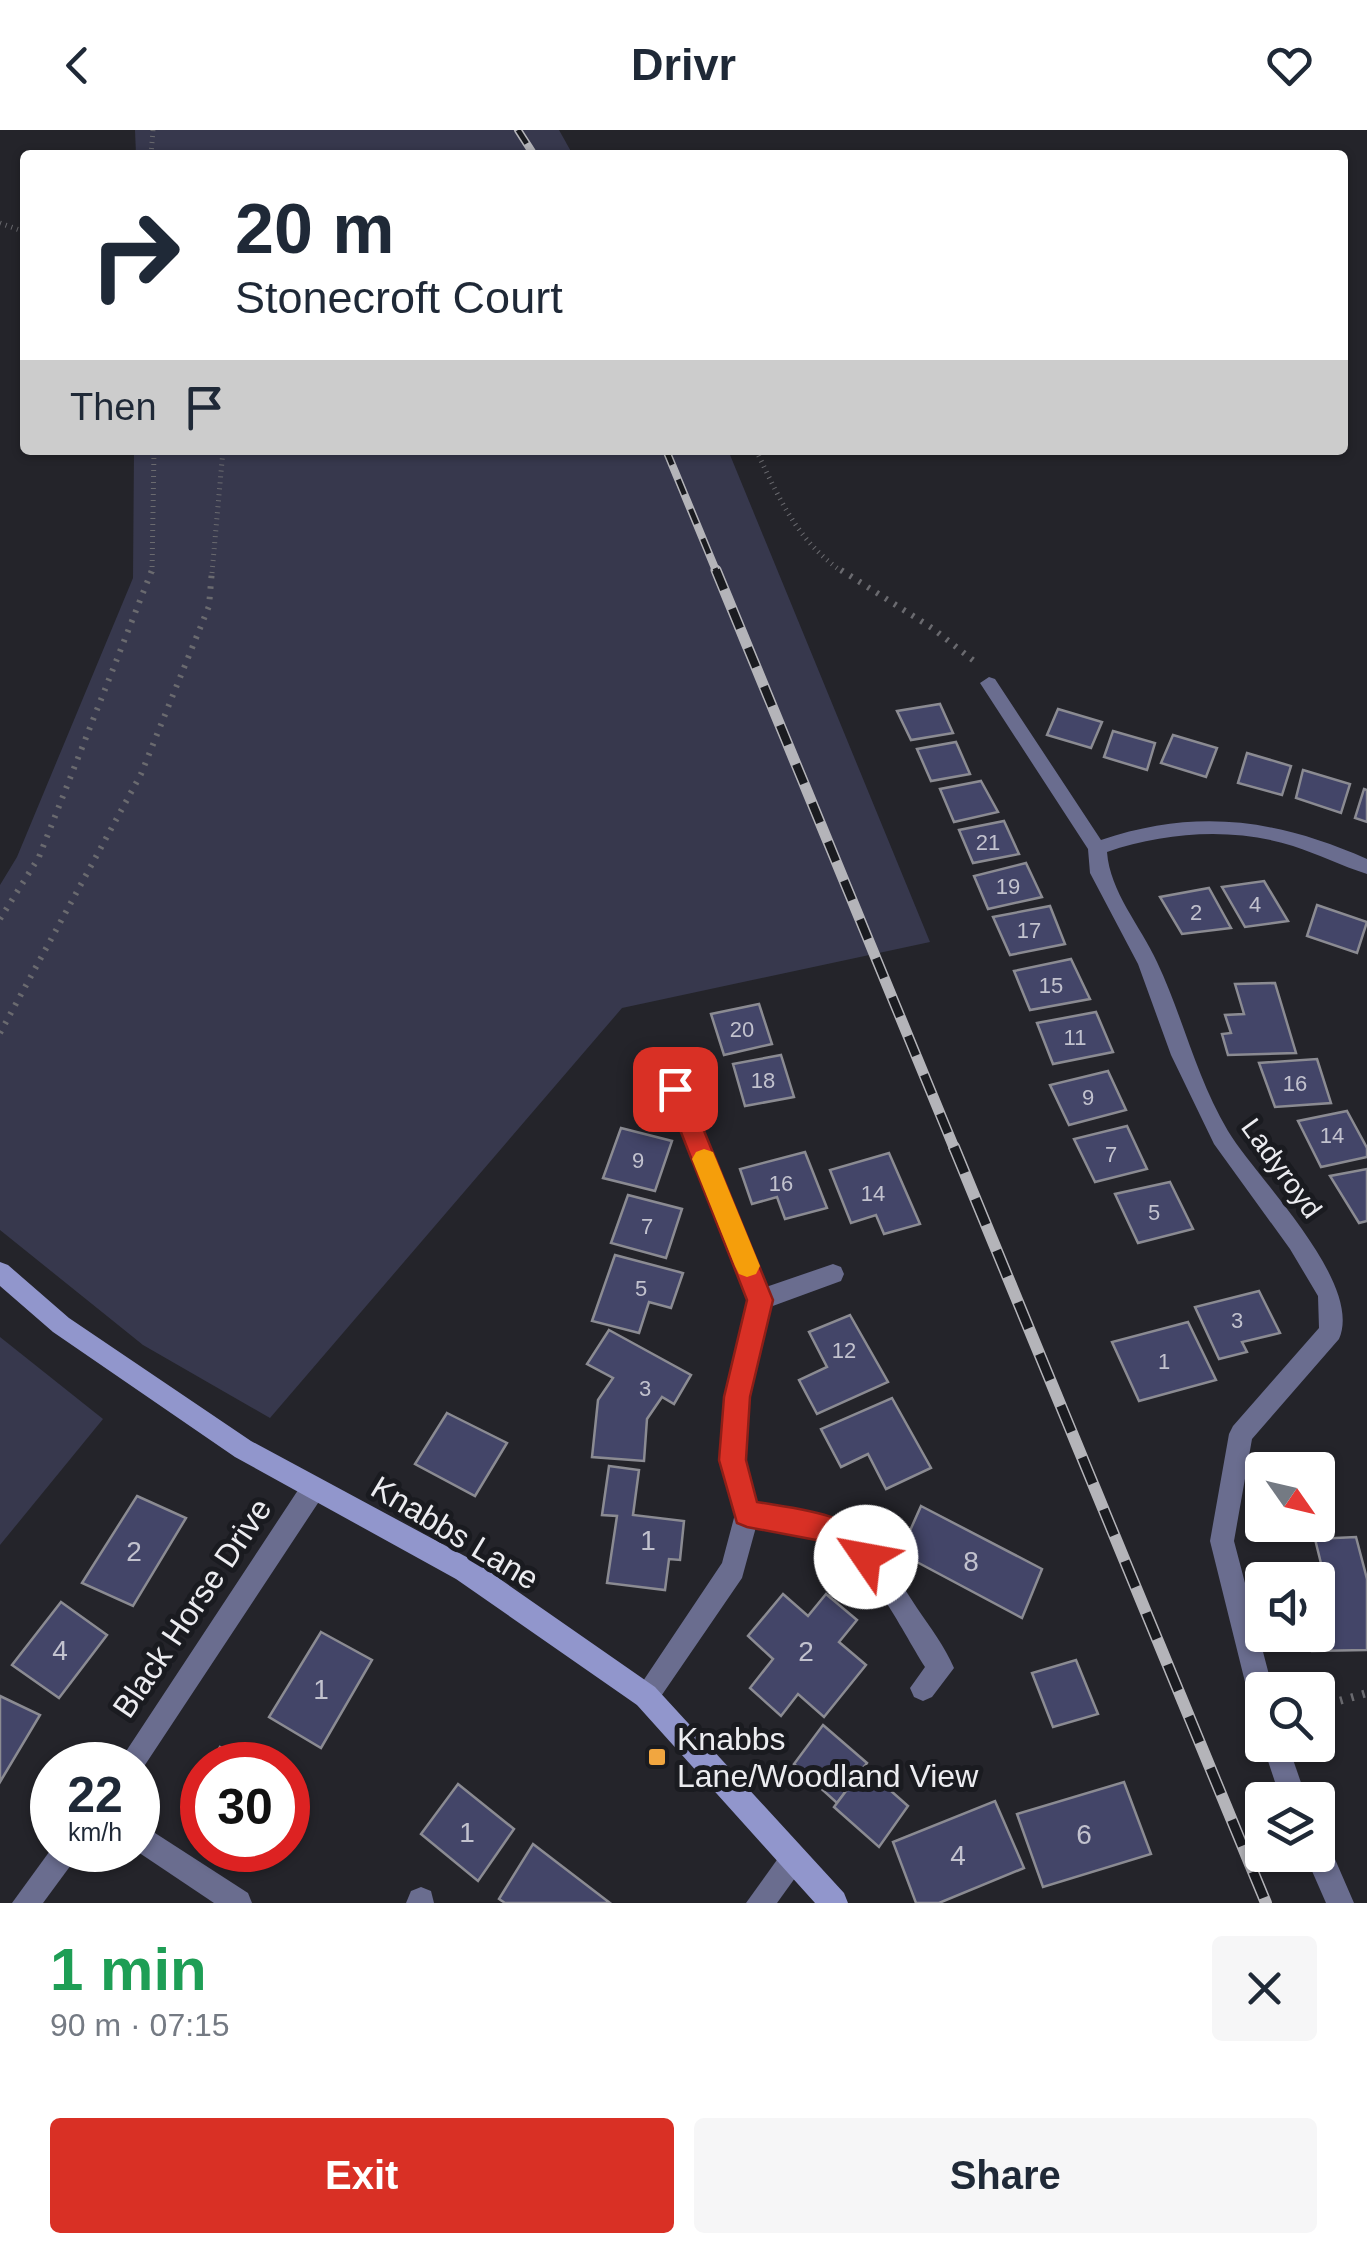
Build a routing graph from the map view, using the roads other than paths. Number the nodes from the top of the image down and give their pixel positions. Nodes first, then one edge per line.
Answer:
1 (989, 683) road end
2 (1097, 848) junction
3 (1367, 866) edge
4 (662, 1058) dead end
5 (0, 1272) edge
6 (833, 1274) dead end
7 (760, 1300) junction
8 (313, 1490) junction
9 (747, 1514) junction
10 (1255, 1672) edge
11 (923, 1688) dead end
12 (646, 1696) junction
13 (145, 1742) edge
14 (160, 1851) edge
15 (794, 1860) junction
16 (51, 1872) edge
17 (1326, 1872) edge
18 (26, 1903) edge
19 (238, 1903) edge
20 (760, 1903) edge
21 (834, 1903) edge
22 (1340, 1903) edge

1 - 2 street, Ladyroyd
2 - 3 street
2 - 10 street, Ladyroyd
4 - 7 street
5 - 8 main road, Knabbs Lane
6 - 7 street
7 - 9 street
8 - 12 main road, Knabbs Lane
8 - 13 street, Black Horse Drive
9 - 11 street
9 - 12 street
12 - 15 main road, Knabbs Lane
14 - 19 street
15 - 20 street
15 - 21 main road, Knabbs Lane
16 - 18 street
17 - 22 street

